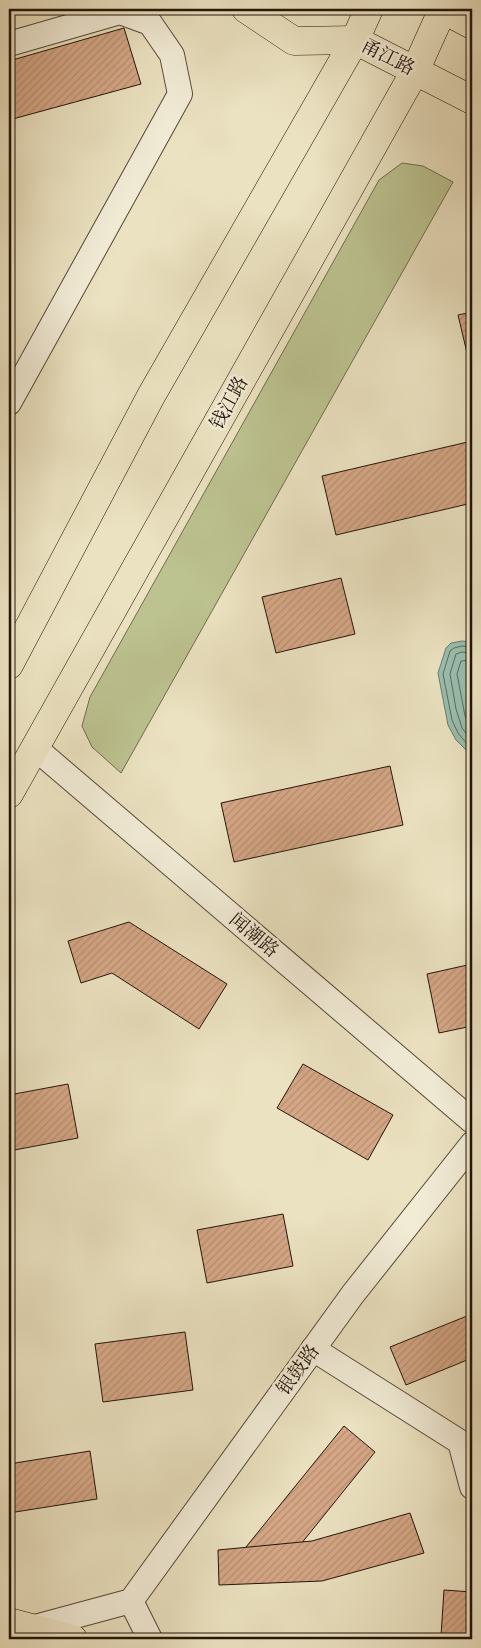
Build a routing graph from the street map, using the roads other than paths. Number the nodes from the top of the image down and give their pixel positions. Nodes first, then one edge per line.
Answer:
1 (246, 9) edge
2 (369, 9) edge
3 (443, 9) edge
4 (472, 24) edge
5 (355, 40) junction
6 (9, 44) edge
7 (415, 71) junction
8 (472, 100) edge
9 (9, 403) edge
10 (9, 665) edge
11 (35, 748) junction
12 (9, 794) edge
13 (472, 1121) edge
14 (472, 1144) edge
15 (313, 1349) junction
16 (466, 1436) edge
17 (472, 1487) edge
18 (131, 1601) junction
19 (20, 1625) edge
20 (73, 1639) edge
21 (150, 1639) edge

1 - 5 main road, 甬江路
2 - 5 main road
3 - 4 main road
3 - 7 main road, 钱江路
5 - 7 main road, 甬江路
5 - 10 main road
6 - 9 street
7 - 8 main road, 甬江路
7 - 11 main road, 钱江路
11 - 12 main road, 钱江路
11 - 13 street, 闻潮路
14 - 15 street, 银鼓路
15 - 16 street
15 - 18 street, 银鼓路
16 - 17 street
18 - 19 street
18 - 21 street
19 - 20 main road

